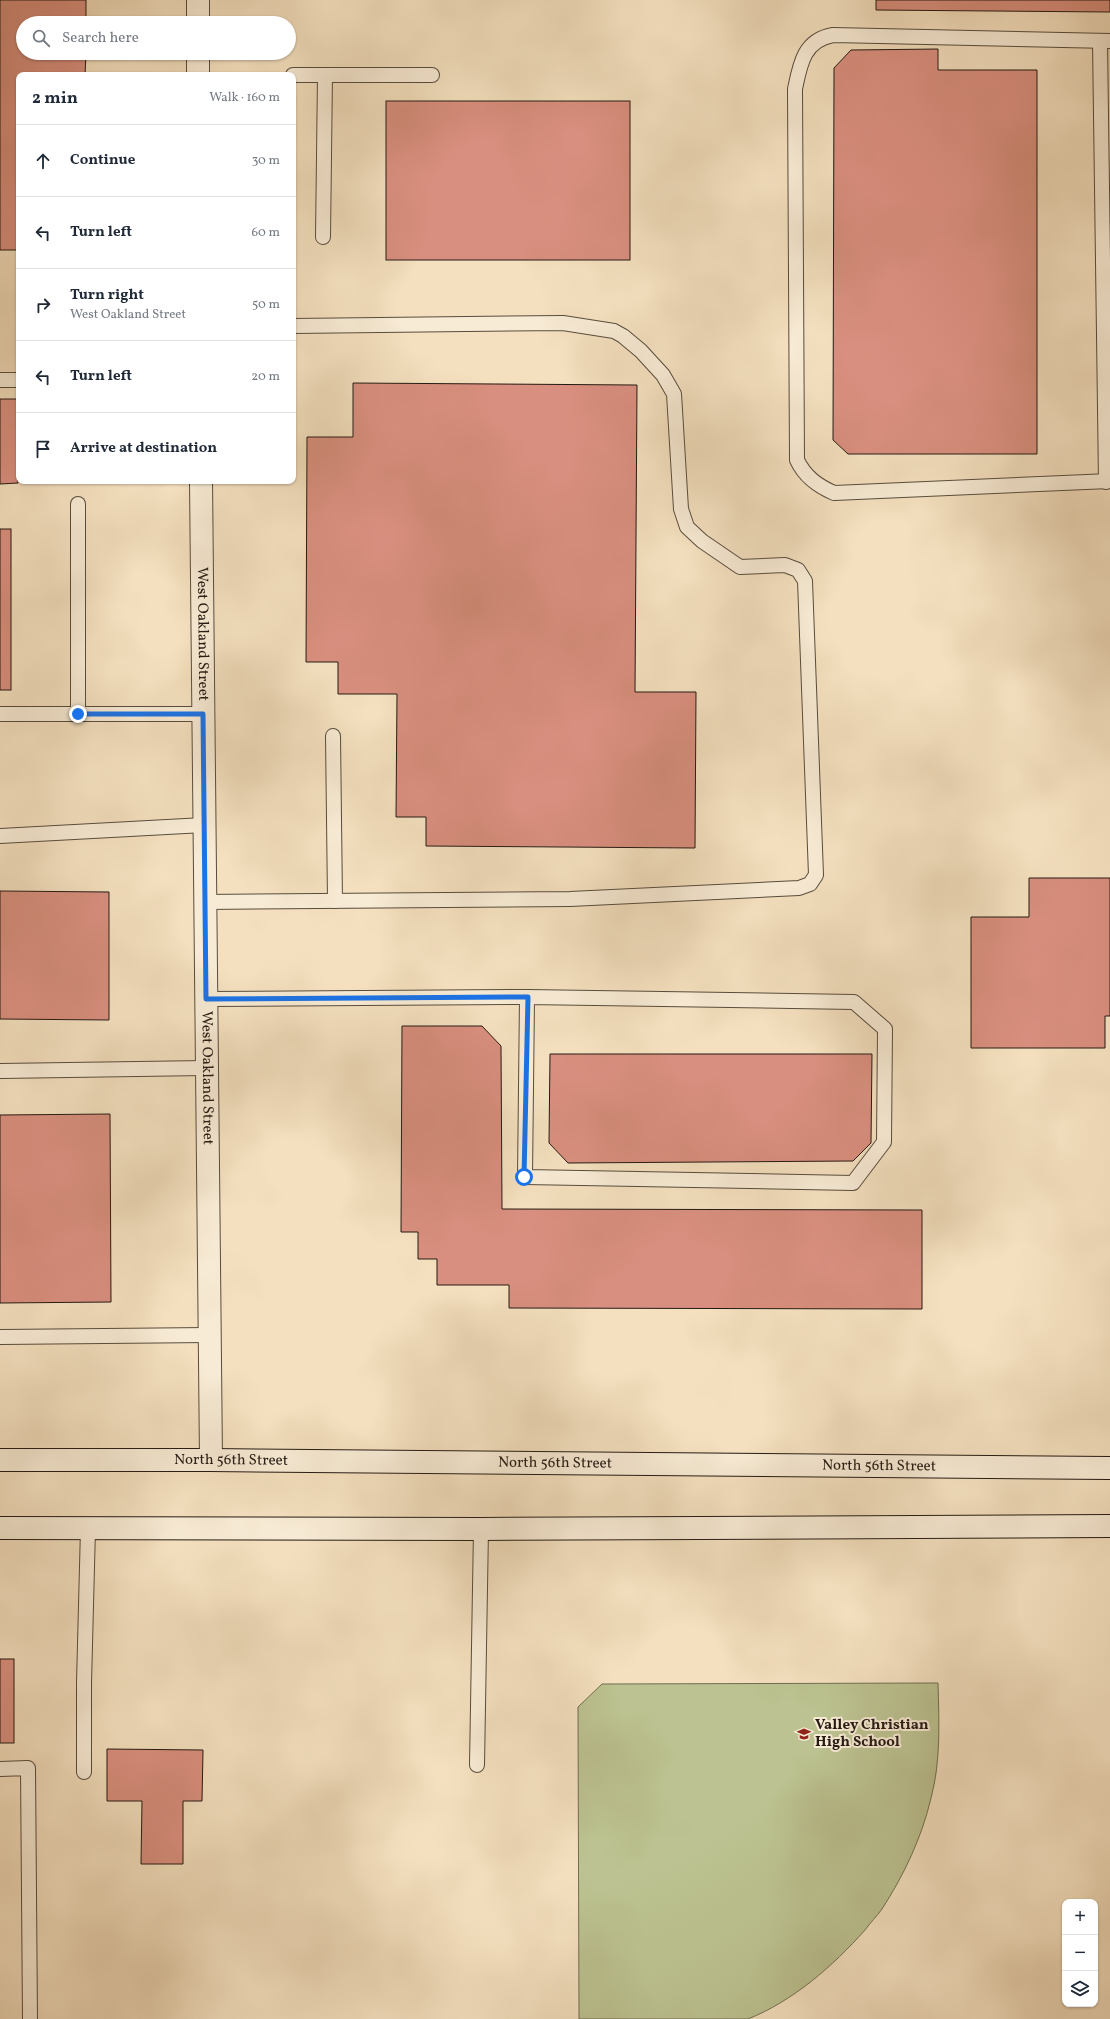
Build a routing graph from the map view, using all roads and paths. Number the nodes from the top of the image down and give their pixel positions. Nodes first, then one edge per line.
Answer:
1 (198, 0) edge
2 (198, 16) edge
3 (1105, 41) edge
4 (198, 60) edge
5 (198, 72) edge
6 (296, 75) edge
7 (325, 75) junction
8 (432, 75) dead end
9 (323, 237) dead end
10 (296, 326) edge
11 (0, 380) edge
12 (16, 380) edge
13 (1108, 481) edge
14 (201, 484) edge
15 (78, 504) dead end
16 (0, 714) edge
17 (78, 714) junction
18 (203, 714) junction
19 (333, 736) dead end
20 (204, 825) junction
21 (0, 836) edge
22 (335, 901) junction
23 (204, 902) junction
24 (528, 997) junction
25 (206, 999) junction
26 (206, 1068) junction
27 (0, 1071) edge
28 (209, 1335) junction
29 (0, 1337) edge
30 (0, 1460) edge
31 (211, 1460) junction
32 (1110, 1468) edge
33 (1110, 1526) edge
34 (0, 1528) edge
35 (88, 1528) junction
36 (481, 1529) junction
37 (477, 1765) dead end
38 (0, 1768) edge
39 (84, 1772) dead end
40 (30, 2019) edge

1 - 2 main road
3 - 13 lane
3 - 13 lane
4 - 5 main road
6 - 7 lane
7 - 8 lane
7 - 9 lane
10 - 22 lane
11 - 12 lane
14 - 18 main road, West Oakland Street
15 - 17 lane
16 - 17 lane
17 - 18 lane
18 - 20 main road, West Oakland Street
19 - 22 lane
20 - 21 lane
20 - 23 main road, West Oakland Street
22 - 23 lane
23 - 25 main road, West Oakland Street
24 - 24 lane
24 - 25 lane
25 - 26 main road, West Oakland Street
26 - 27 lane
26 - 28 main road, West Oakland Street
28 - 29 lane
28 - 31 main road, West Oakland Street
30 - 31 main road, North 56th Street
31 - 32 main road, North 56th Street
33 - 36 main road
34 - 35 main road
35 - 36 main road
35 - 39 lane
36 - 37 lane
38 - 40 lane

